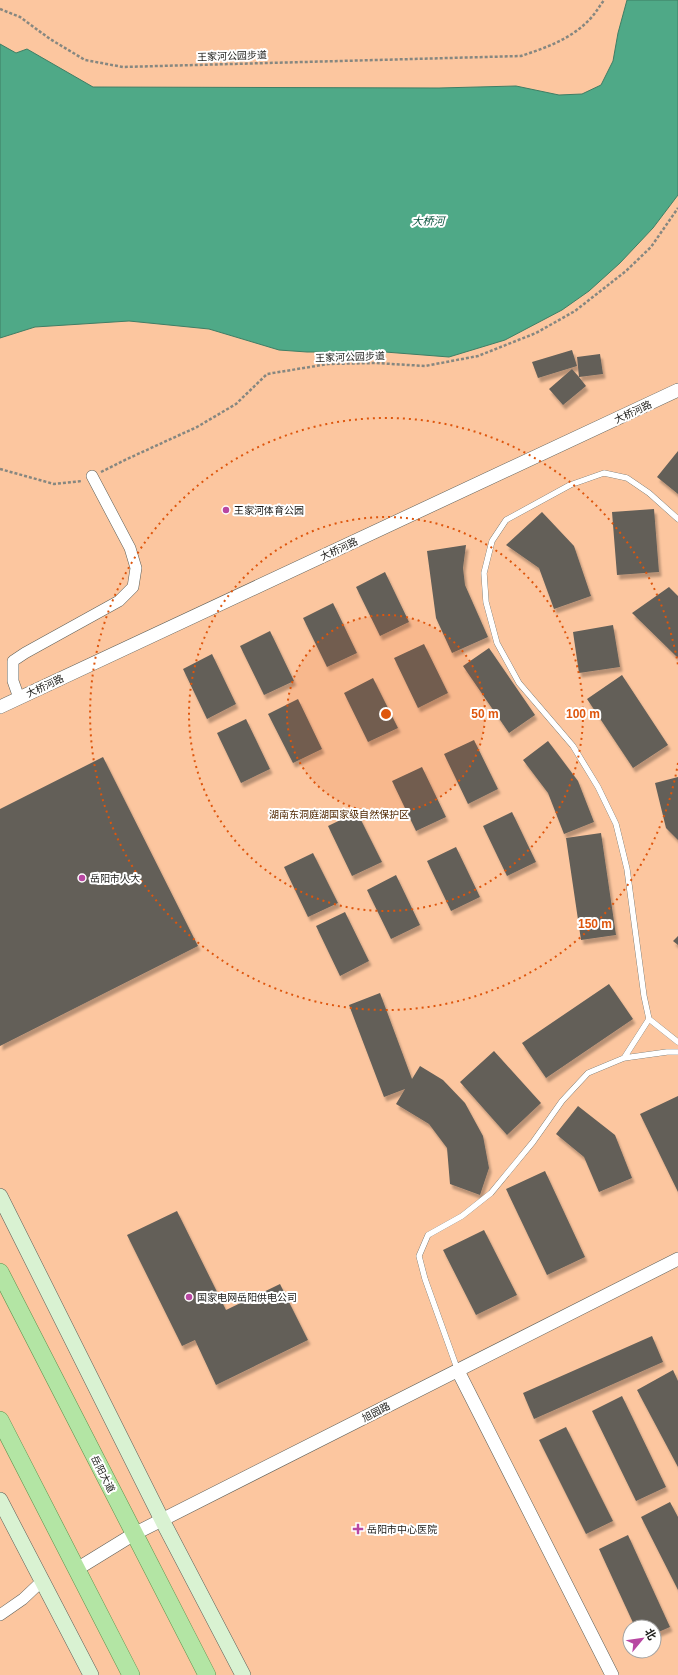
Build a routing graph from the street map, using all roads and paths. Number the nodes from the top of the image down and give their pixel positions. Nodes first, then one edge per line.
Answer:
1 (604, 0) edge
2 (0, 9) edge
3 (678, 208) edge
4 (678, 390) edge
5 (0, 469) edge
6 (92, 476) junction
7 (678, 519) edge
8 (19, 698) junction
9 (0, 707) edge
10 (649, 1019) junction
11 (678, 1042) edge
12 (678, 1052) edge
13 (624, 1058) junction
14 (0, 1196) edge
15 (678, 1259) edge
16 (0, 1272) edge
17 (458, 1371) junction
18 (0, 1420) edge
19 (0, 1500) edge
20 (162, 1520) junction
21 (134, 1534) junction
22 (77, 1569) junction
23 (42, 1581) junction
24 (0, 1615) edge
25 (91, 1675) edge
26 (132, 1675) edge
27 (207, 1675) edge
28 (243, 1675) edge
29 (612, 1675) edge

1 - 2 path, 王家河公园步道
3 - 6 path, 王家河公园步道
4 - 8 street, 大桥河路
5 - 6 path, 王家河公园步道
6 - 8 street
7 - 10 lane
8 - 9 street, 大桥河路
10 - 11 lane
10 - 13 lane
12 - 13 lane
13 - 17 lane
14 - 20 main road
15 - 17 street, 旭园路
16 - 21 main road, 岳阳大道
17 - 20 street, 旭园路
17 - 29 street
18 - 22 main road
19 - 23 main road
20 - 21 street, 旭园路
20 - 28 main road
21 - 22 street, 旭园路
21 - 27 main road, 岳阳大道
22 - 26 main road
23 - 24 street
23 - 25 main road

